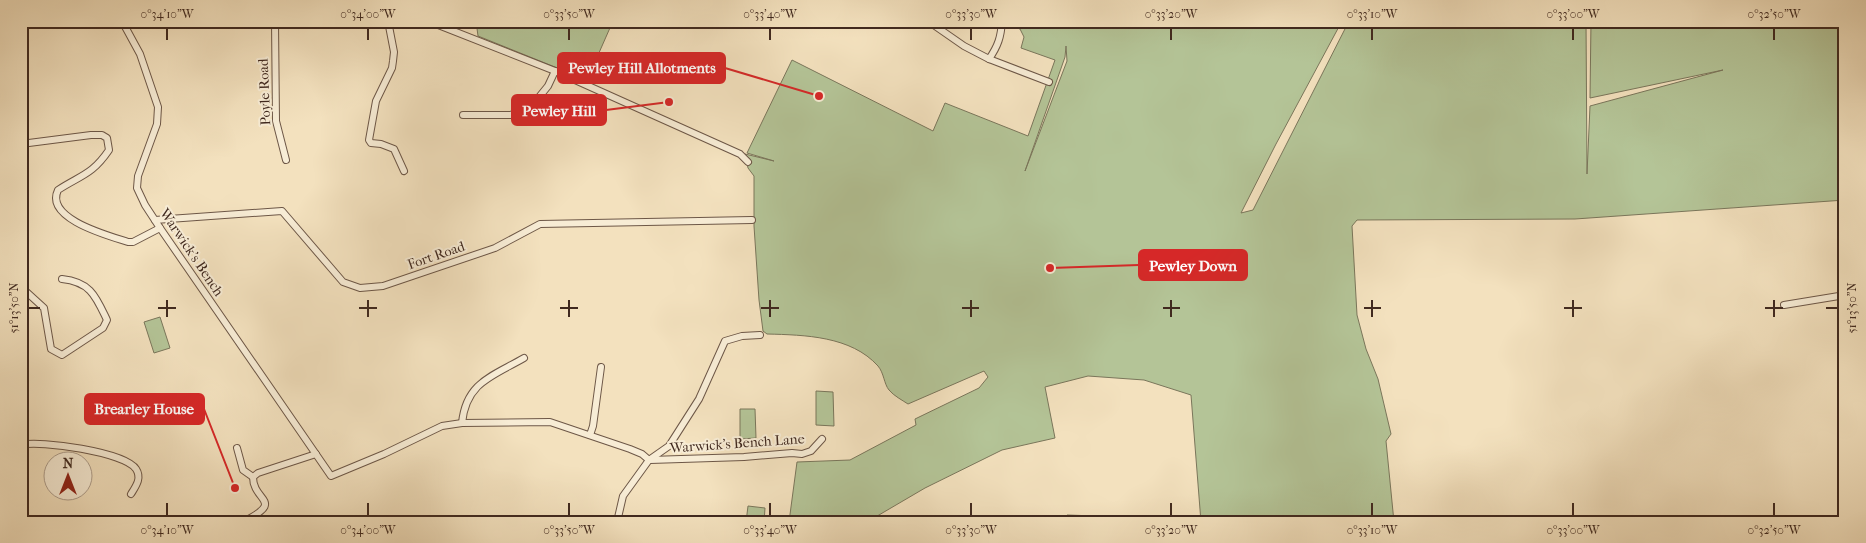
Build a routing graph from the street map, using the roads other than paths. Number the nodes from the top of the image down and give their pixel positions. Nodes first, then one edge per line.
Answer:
1 (122, 21) edge
2 (275, 21) edge
3 (388, 21) edge
4 (428, 21) edge
5 (928, 21) edge
6 (1002, 21) edge
7 (989, 58) junction
8 (555, 71) junction
9 (1049, 82) dead end
10 (463, 115) dead end
11 (21, 144) edge
12 (286, 160) dead end
13 (748, 162) dead end
14 (404, 171) dead end
15 (155, 220) junction
16 (752, 220) dead end
17 (160, 228) junction
18 (62, 280) dead end
19 (21, 287) edge
20 (1845, 296) edge
21 (1784, 305) dead end
22 (760, 335) dead end
23 (524, 358) dead end
24 (601, 367) dead end
25 (462, 423) junction
26 (590, 436) junction
27 (822, 439) dead end
28 (21, 445) edge
29 (237, 448) dead end
30 (316, 454) junction
31 (649, 460) junction
32 (253, 477) junction
33 (131, 494) dead end
34 (243, 522) edge
35 (617, 522) edge

1 - 15 street, Warwick's Bench
2 - 12 street, Poyle Road
3 - 14 street
4 - 8 street
5 - 7 street
6 - 7 street
7 - 9 street
8 - 10 street
8 - 13 street
11 - 17 street
15 - 16 street, Fort Road
15 - 17 street, Warwick's Bench
17 - 30 street, Warwick's Bench
18 - 19 street
20 - 21 street
22 - 31 street
23 - 25 street
24 - 26 street
25 - 26 street
25 - 30 street, Warwick's Bench
26 - 31 street
27 - 31 street, Warwick's Bench Lane
28 - 33 street
29 - 32 street
30 - 32 street
31 - 35 street
32 - 34 street

